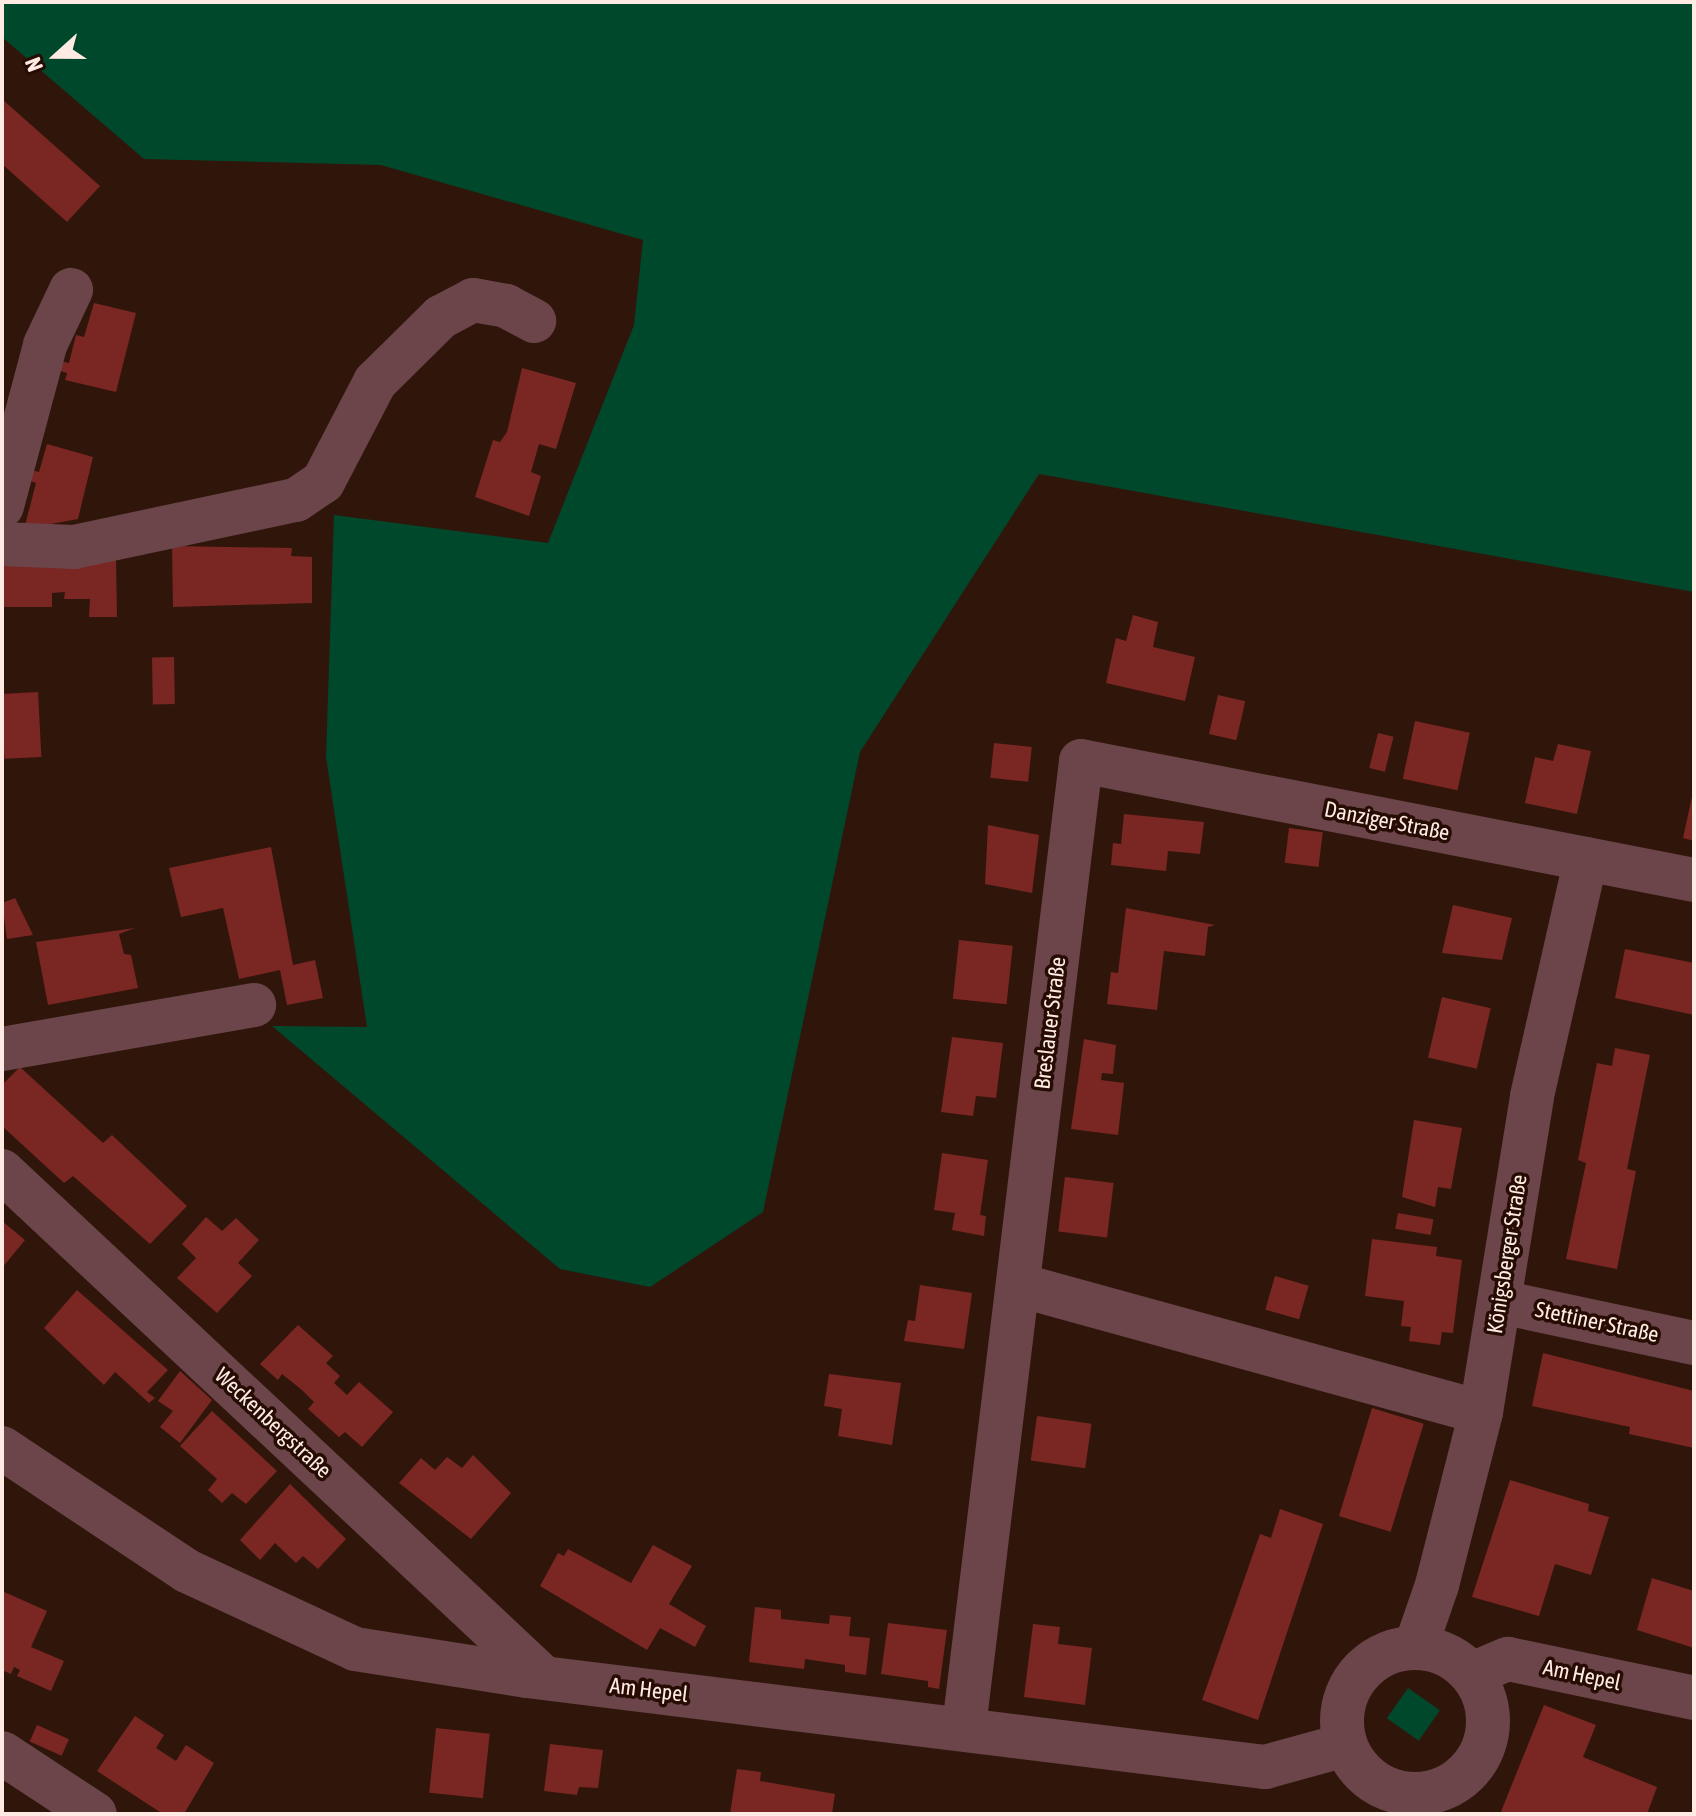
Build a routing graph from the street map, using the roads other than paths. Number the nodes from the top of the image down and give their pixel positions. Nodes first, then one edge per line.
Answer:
1 (71, 290) dead end
2 (534, 321) dead end
3 (2, 506) edge
4 (2, 544) edge
5 (1081, 761) joint
6 (1586, 859) junction
7 (1694, 880) edge
8 (254, 1005) dead end
9 (2, 1049) edge
10 (2, 1171) edge
11 (1019, 1285) junction
12 (1501, 1302) junction
13 (1694, 1343) edge
14 (1481, 1412) junction
15 (2, 1448) edge
16 (1416, 1646) junction
17 (1472, 1674) junction
18 (543, 1677) junction
19 (1694, 1698) edge
20 (964, 1727) junction
21 (1345, 1745) junction
22 (2, 1753) edge
23 (1439, 1803) edge
24 (95, 1814) edge

1 - 3 street
2 - 4 street
5 - 6 street, Danziger Straße
5 - 11 street, Breslauer Straße
6 - 7 street, Danziger Straße
6 - 12 street, Königsberger Straße
8 - 9 street
10 - 18 street, Weckenbergstraße
11 - 14 street
11 - 20 street, Breslauer Straße
12 - 13 street, Stettiner Straße
12 - 14 street, Königsberger Straße
14 - 16 street, Königsberger Straße
15 - 18 street, Am Hepel
16 - 17 street
16 - 21 street
17 - 19 street, Am Hepel
17 - 23 street
18 - 20 street, Am Hepel
20 - 21 street, Am Hepel
21 - 23 street
22 - 24 street

